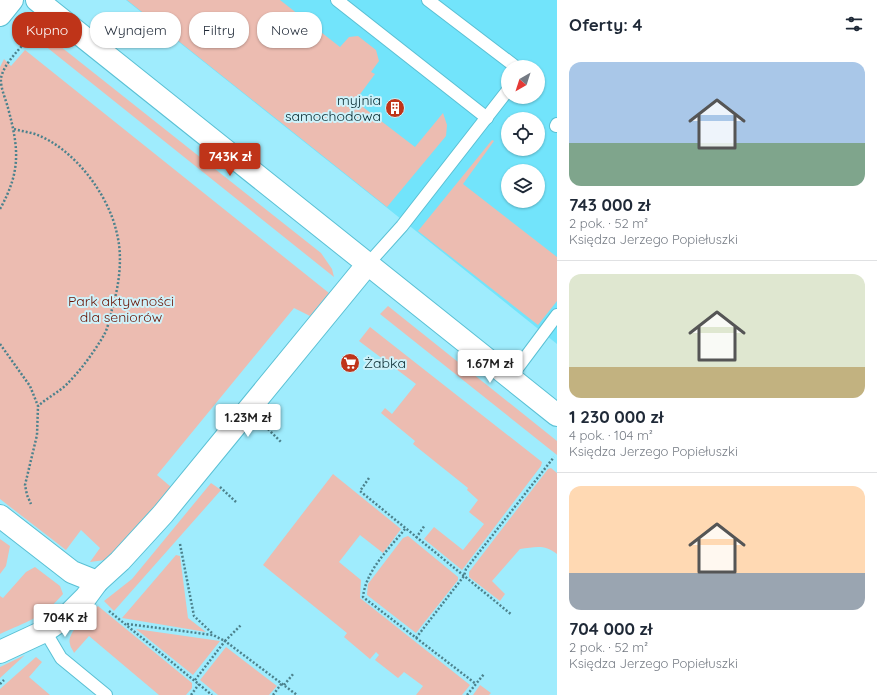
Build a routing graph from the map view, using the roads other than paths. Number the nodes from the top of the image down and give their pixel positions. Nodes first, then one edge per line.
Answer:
1 (12, 0) edge
2 (37, 0) edge
3 (336, 0) edge
4 (428, 0) edge
5 (0, 15) edge
6 (507, 60) edge
7 (501, 99) edge
8 (487, 118) junction
9 (367, 265) junction
10 (557, 315) edge
11 (510, 378) junction
12 (557, 415) edge
13 (0, 516) edge
14 (92, 589) junction
15 (45, 632) junction
16 (0, 652) edge
17 (106, 695) edge

1 - 5 street
2 - 9 street
3 - 8 lane
4 - 6 lane
7 - 8 lane
8 - 9 lane
9 - 11 street
9 - 14 street
10 - 11 lane
11 - 12 street
13 - 14 street
14 - 15 street
15 - 16 street
15 - 17 lane

